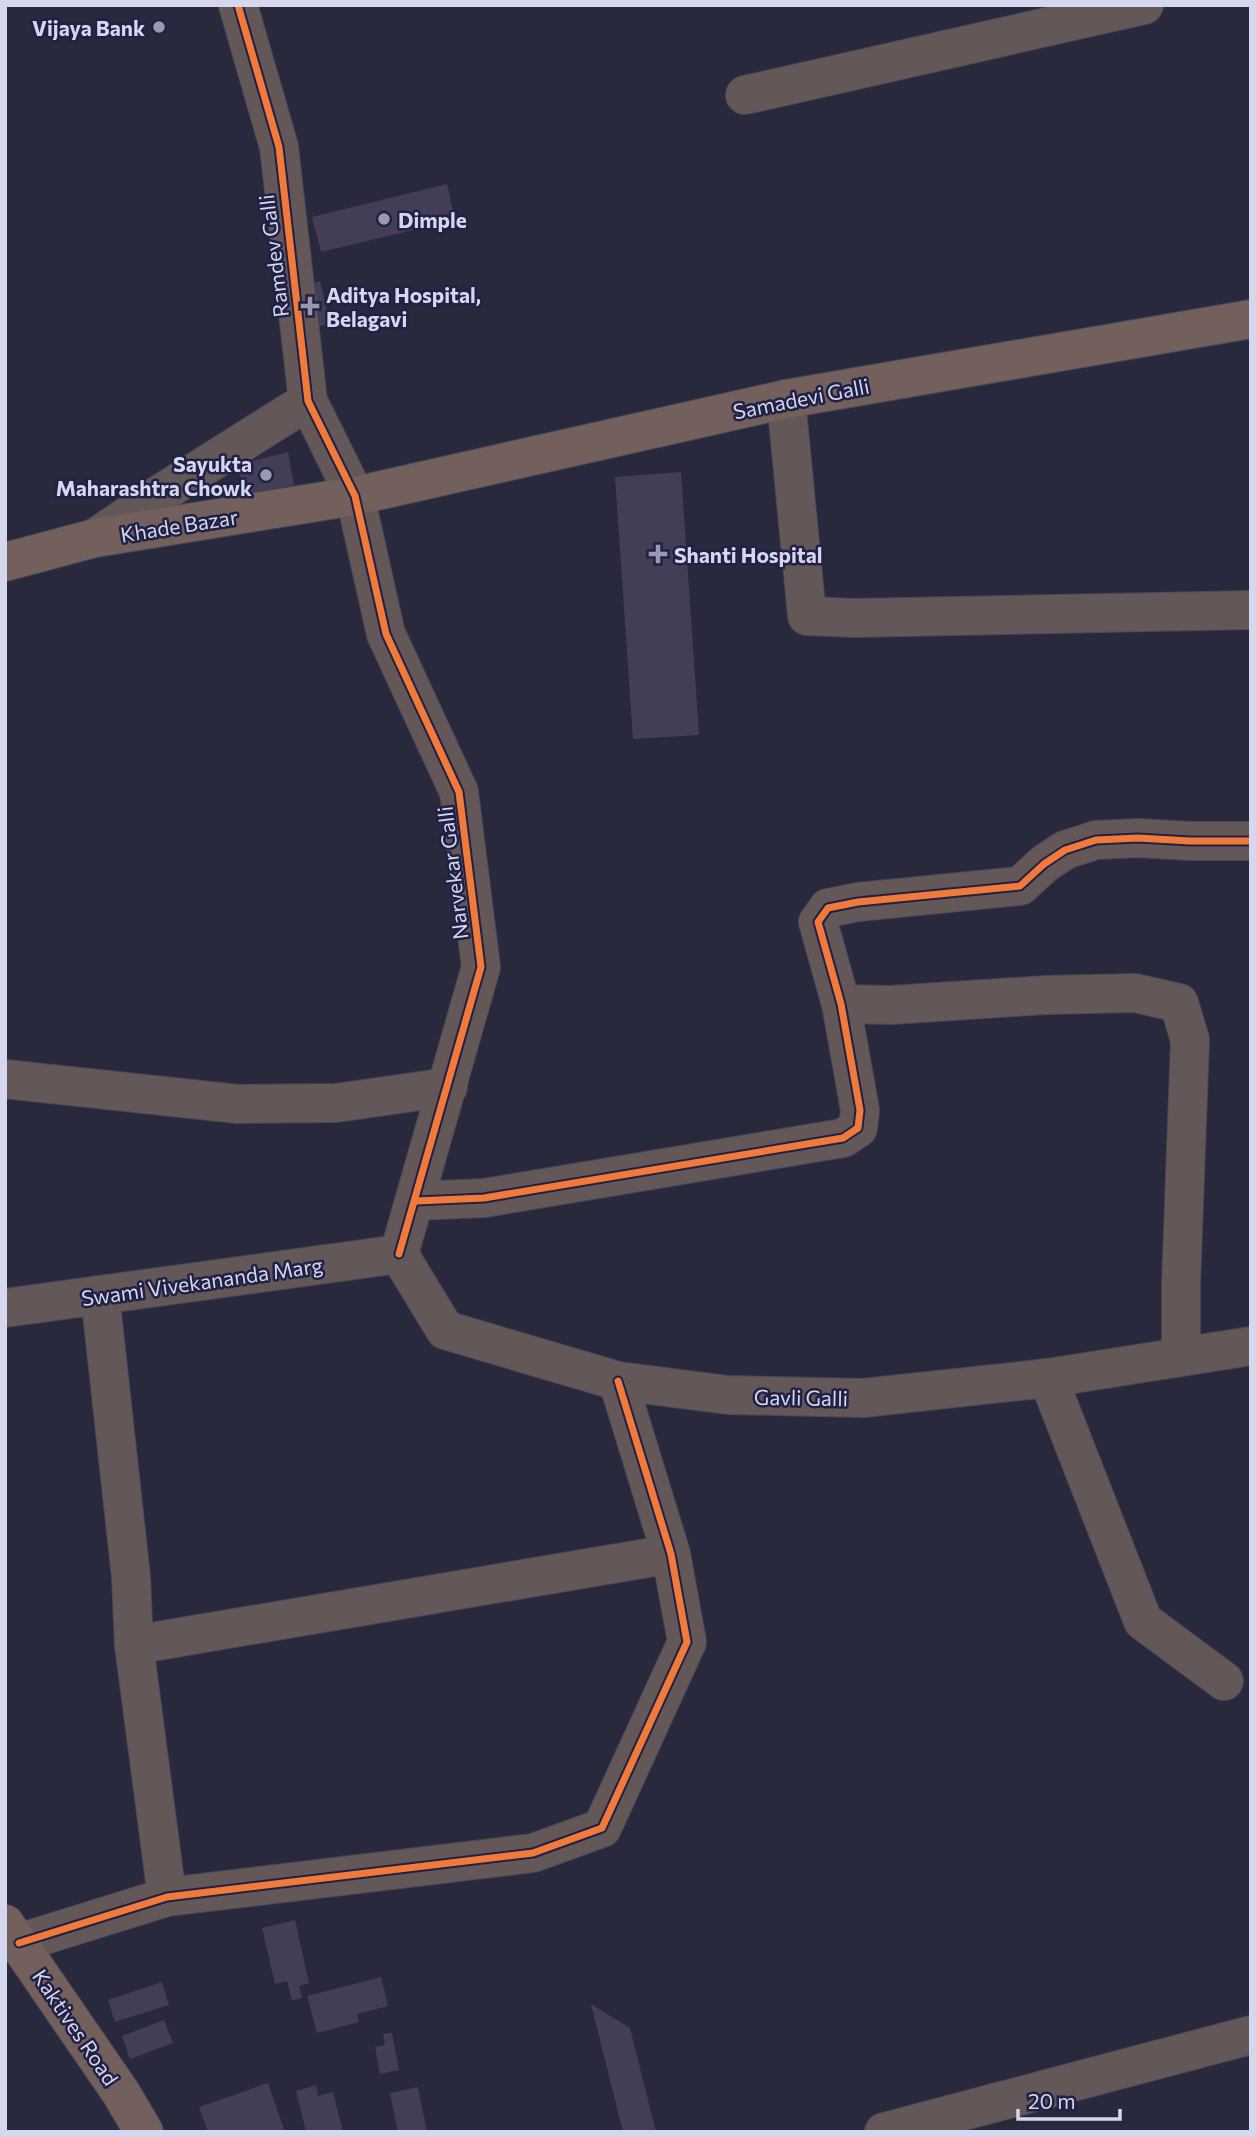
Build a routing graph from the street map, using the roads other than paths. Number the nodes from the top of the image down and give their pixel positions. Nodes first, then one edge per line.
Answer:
1 (238, 5) edge
2 (1144, 5) edge
3 (745, 95) dead end
4 (1251, 319) edge
5 (786, 399) junction
6 (308, 401) junction
7 (355, 496) junction
8 (95, 538) junction
9 (5, 562) edge
10 (1251, 610) edge
11 (1251, 841) edge
12 (841, 1004) junction
13 (5, 1079) edge
14 (448, 1087) junction
15 (416, 1201) junction
16 (399, 1254) junction
17 (100, 1295) junction
18 (5, 1308) edge
19 (1251, 1346) edge
20 (1181, 1356) junction
21 (1048, 1378) junction
22 (618, 1381) junction
23 (671, 1554) junction
24 (134, 1645) junction
25 (1224, 1681) dead end
26 (166, 1897) junction
27 (12, 1934) edge
28 (1251, 2035) edge
29 (144, 2132) edge
30 (884, 2132) edge

1 - 6 street, Ramdev Galli
2 - 3 street
4 - 5 main road, Samadevi Galli
5 - 7 main road, Samadevi Galli
5 - 10 street
6 - 7 street, Ramdev Galli
6 - 8 street
7 - 8 main road, Khade Bazar
7 - 14 street, Narvekar Galli
8 - 9 main road, Khade Bazar
11 - 12 street
12 - 15 street
12 - 20 street
13 - 14 street
14 - 15 street, Narvekar Galli
15 - 16 street, Narvekar Galli
16 - 17 street, Swami Vivekananda Marg
16 - 22 street, Gavli Galli
17 - 18 street, Swami Vivekananda Marg
17 - 24 street
19 - 20 street, Gavli Galli
20 - 21 street, Gavli Galli
21 - 22 street, Gavli Galli
21 - 25 street
22 - 23 street
23 - 24 street
23 - 26 street
24 - 26 street
26 - 27 street
27 - 29 main road, Kaktives Road
28 - 30 street

